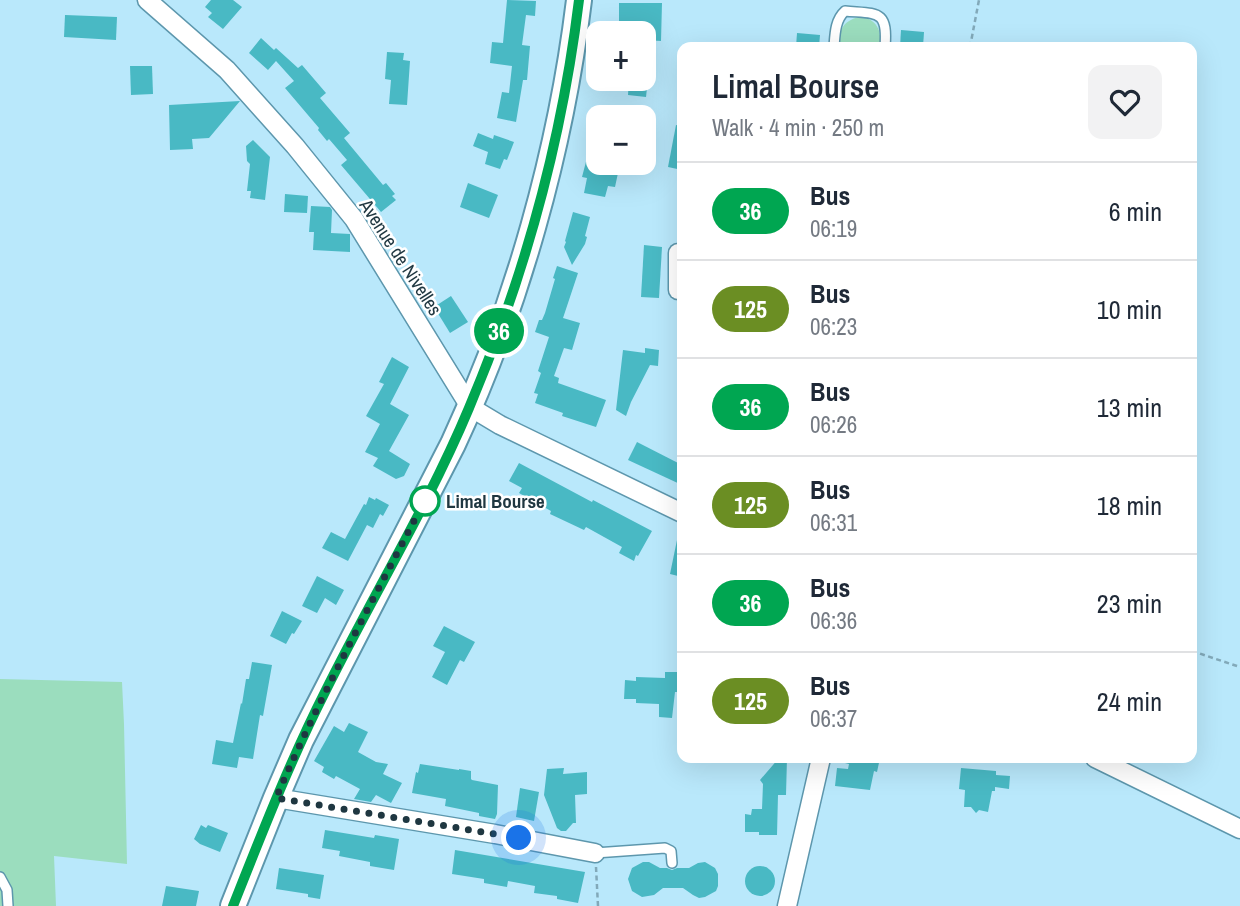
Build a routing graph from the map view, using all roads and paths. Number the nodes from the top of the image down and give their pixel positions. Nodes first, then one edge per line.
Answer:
1 (147, 0) edge
2 (579, 0) edge
3 (979, 0) edge
4 (835, 42) edge
5 (885, 42) edge
6 (971, 42) edge
7 (470, 407) junction
8 (677, 511) edge
9 (1197, 653) edge
10 (1240, 667) edge
11 (820, 763) edge
12 (1105, 763) edge
13 (276, 798) junction
14 (1240, 829) edge
15 (593, 852) junction
16 (672, 863) dead end
17 (0, 877) edge
18 (8, 906) edge
19 (233, 906) edge
20 (598, 906) edge
21 (787, 906) edge

1 - 7 street, Avenue de Nivelles
2 - 7 street
3 - 6 path
4 - 5 lane
7 - 8 street, Avenue de Nivelles
7 - 13 street
9 - 10 path
11 - 21 street
12 - 14 street
13 - 15 street
13 - 19 street
15 - 16 lane
15 - 20 path
17 - 18 lane

